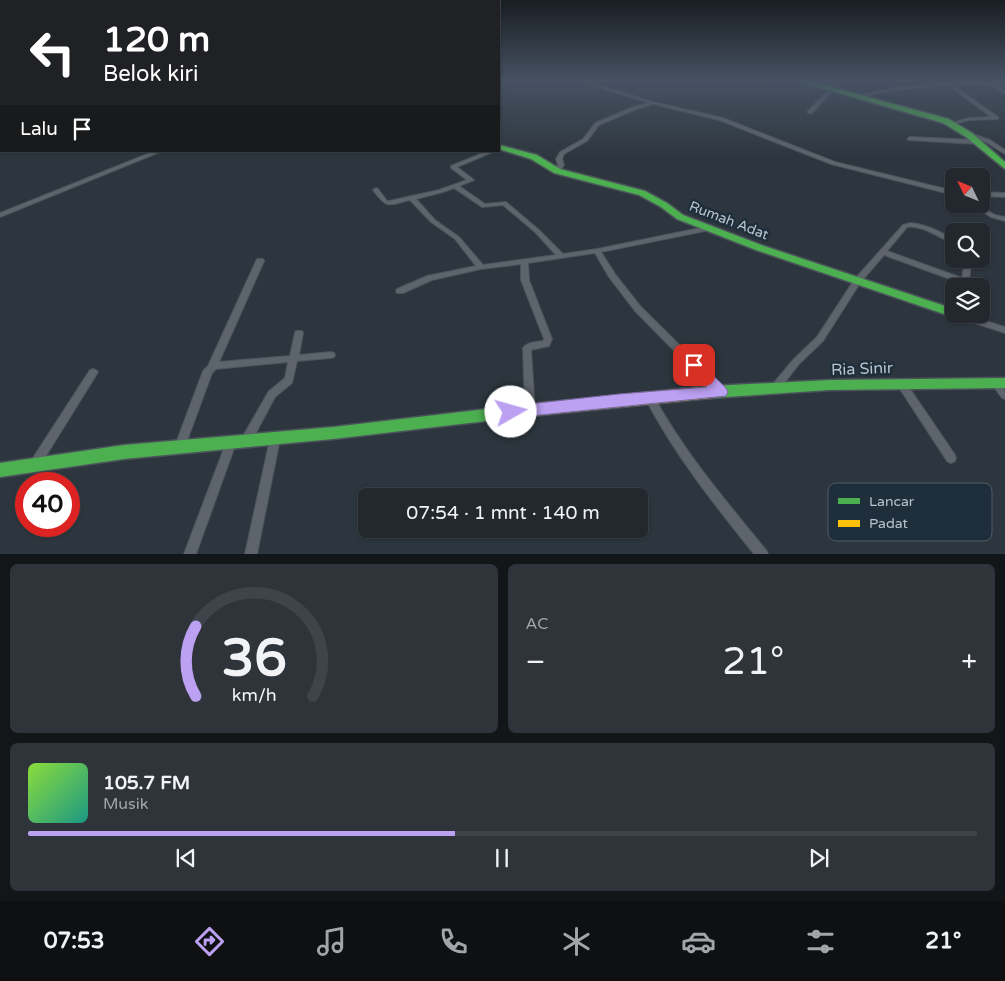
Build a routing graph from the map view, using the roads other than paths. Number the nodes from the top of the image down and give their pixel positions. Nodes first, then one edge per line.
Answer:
1 (643, 106) edge
2 (665, 106) edge
3 (816, 106) edge
4 (894, 106) edge
5 (981, 106) edge
6 (810, 112) dead end
7 (953, 124) junction
8 (974, 138) junction
9 (910, 139) dead end
10 (500, 149) edge
11 (158, 152) edge
12 (491, 152) edge
13 (1005, 152) edge
14 (1005, 166) edge
15 (557, 171) junction
16 (456, 187) junction
17 (376, 190) dead end
18 (945, 190) edge
19 (990, 194) edge
20 (1005, 195) edge
21 (412, 198) junction
22 (988, 213) edge
23 (0, 215) edge
24 (1005, 219) edge
25 (710, 228) junction
26 (945, 238) edge
27 (597, 250) junction
28 (883, 252) junction
29 (562, 256) junction
30 (260, 261) dead end
31 (524, 261) junction
32 (481, 266) junction
33 (949, 278) edge
34 (857, 282) junction
35 (400, 291) dead end
36 (945, 310) edge
37 (985, 323) edge
38 (1005, 330) edge
39 (299, 332) dead end
40 (331, 355) dead end
41 (295, 358) junction
42 (212, 368) junction
43 (93, 372) dead end
44 (901, 383) junction
45 (1000, 383) edge
46 (776, 387) junction
47 (721, 392) junction
48 (1005, 395) edge
49 (650, 398) junction
50 (530, 410) junction
51 (275, 439) junction
52 (246, 441) junction
53 (231, 443) junction
54 (180, 446) junction
55 (951, 458) dead end
56 (35, 464) junction
57 (0, 470) edge
58 (190, 554) edge
59 (251, 554) edge
60 (762, 554) edge

1 - 15 street
2 - 18 street
3 - 6 street
4 - 7 street
5 - 7 street
7 - 8 street
8 - 9 street
8 - 13 street
8 - 14 street
10 - 15 street, Rumah Adat
11 - 23 street
12 - 16 street
15 - 25 street, Rumah Adat
16 - 21 street
16 - 29 street
17 - 21 street
19 - 20 street
21 - 32 street
22 - 24 street
25 - 27 street
25 - 34 street, Rumah Adat
26 - 28 street
27 - 29 street
27 - 47 street
28 - 33 street
28 - 34 street
29 - 31 street
30 - 42 street
31 - 32 street
31 - 50 street
32 - 35 street
34 - 36 street, Rumah Adat
34 - 46 street
37 - 38 street, Rumah Adat
39 - 41 street
40 - 41 street
41 - 42 street
41 - 52 street
42 - 54 street
43 - 56 street
44 - 45 street, Ria Sinir
44 - 46 street, Ria Sinir
44 - 55 street
45 - 48 street
46 - 47 street, Ria Sinir
47 - 49 street, Ria Sinir
49 - 50 street, Ria Sinir
49 - 60 street
50 - 51 street, Ria Sinir
51 - 52 street, Ria Sinir
51 - 59 street
52 - 53 street, Ria Sinir
53 - 54 street, Ria Sinir
53 - 58 street
54 - 56 street, Ria Sinir
56 - 57 street, Ria Sinir

